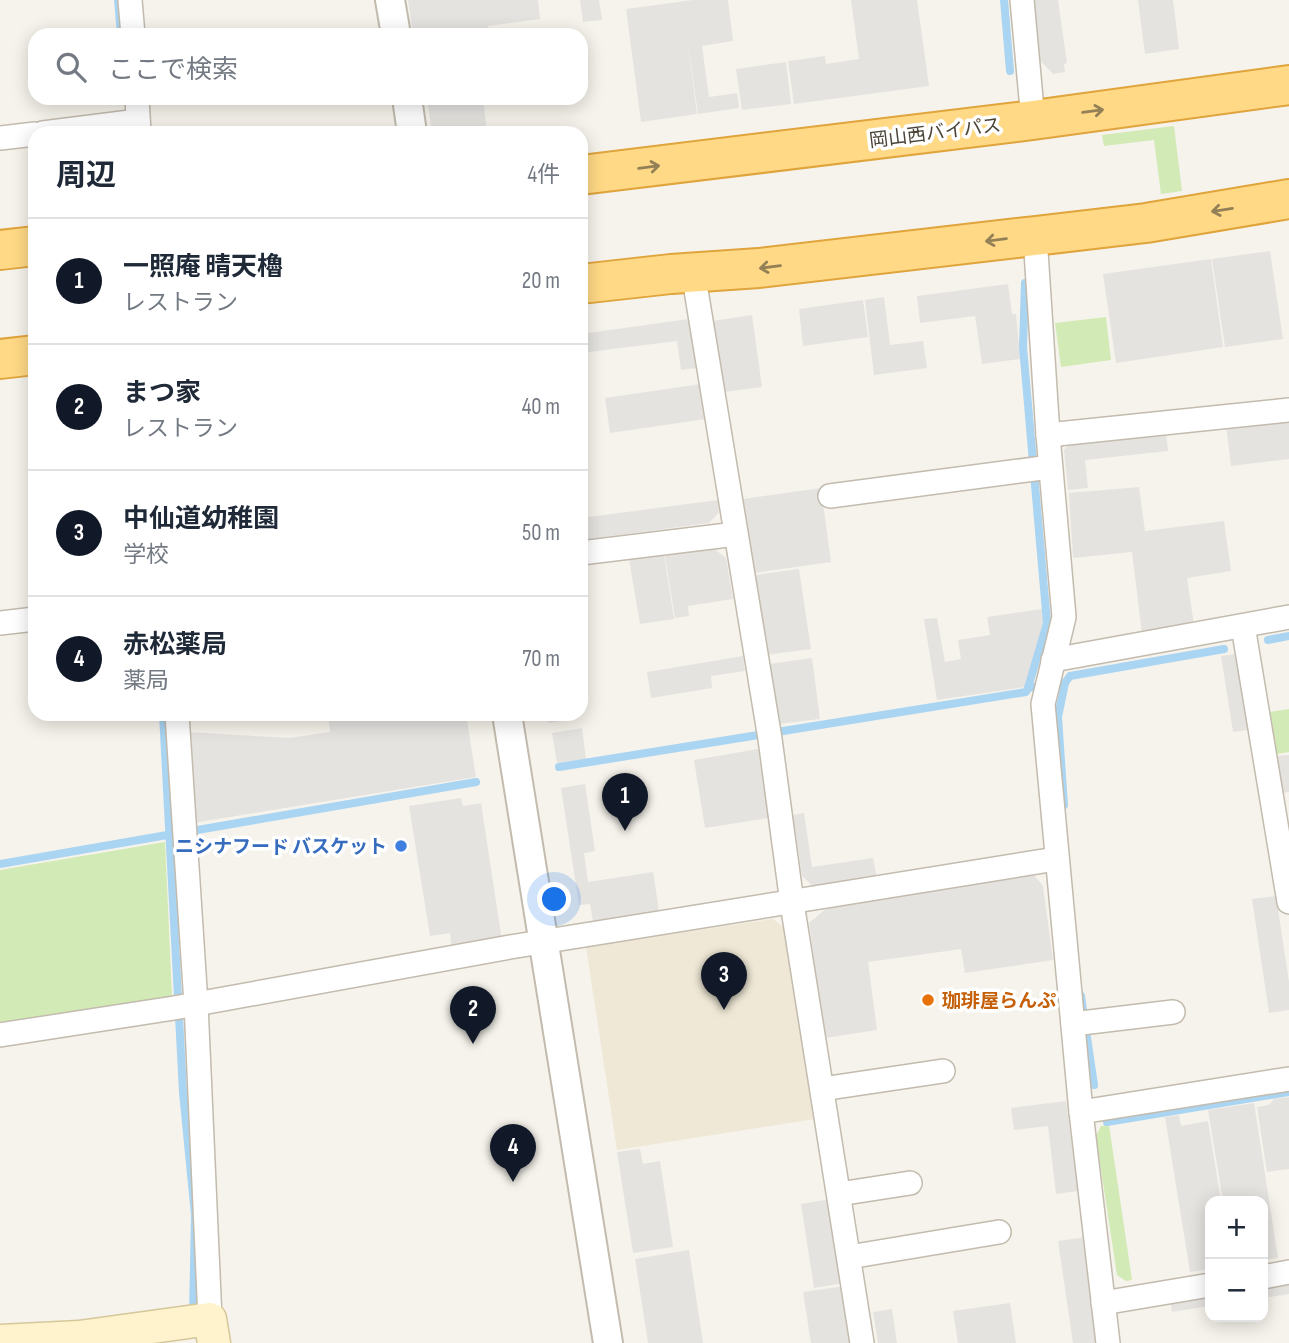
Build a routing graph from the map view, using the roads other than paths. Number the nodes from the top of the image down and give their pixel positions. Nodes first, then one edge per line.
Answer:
1 (130, 0) edge
2 (390, 0) edge
3 (1022, 0) edge
4 (132, 28) edge
5 (395, 28) edge
6 (1289, 85) edge
7 (136, 105) edge
8 (408, 105) edge
9 (1033, 120) junction
10 (132, 125) edge
11 (411, 126) edge
12 (28, 135) edge
13 (0, 138) edge
14 (588, 174) edge
15 (1289, 199) edge
16 (1035, 236) junction
17 (28, 247) edge
18 (0, 250) edge
19 (693, 272) junction
20 (588, 283) edge
21 (28, 356) edge
22 (0, 359) edge
23 (1289, 410) edge
24 (1048, 435) junction
25 (1039, 469) junction
26 (830, 496) dead end
27 (736, 534) junction
28 (588, 552) edge
29 (1289, 617) edge
30 (28, 620) edge
31 (0, 623) edge
32 (1243, 626) junction
33 (1048, 677) junction
34 (177, 721) edge
35 (508, 721) edge
36 (1056, 859) junction
37 (1289, 902) edge
38 (792, 903) junction
39 (543, 942) junction
40 (186, 1006) junction
41 (1173, 1012) dead end
42 (1081, 1023) junction
43 (0, 1035) edge
44 (943, 1071) dead end
45 (1289, 1079) edge
46 (822, 1088) junction
47 (1081, 1112) junction
48 (909, 1183) dead end
49 (839, 1194) junction
50 (999, 1232) dead end
51 (849, 1257) junction
52 (1289, 1272) edge
53 (1268, 1276) edge
54 (1205, 1286) edge
55 (1103, 1303) junction
56 (202, 1326) edge
57 (0, 1341) edge
58 (608, 1343) edge
59 (862, 1343) edge
60 (1108, 1343) edge

1 - 4 street
2 - 5 street
3 - 9 street
9 -> 6 highway, 岡山西バイパス
7 - 10 street
8 - 11 street
14 -> 9 highway, 岡山西バイパス
12 - 13 street
15 -> 16 highway
16 -> 19 highway
16 - 24 street
17 - 18 highway
19 - 20 highway
19 - 27 street
21 - 22 highway
23 - 24 street
24 - 25 street
25 - 26 street
25 - 33 street
27 - 28 street
27 - 38 street
29 - 32 street
30 - 31 street
32 - 33 street
32 - 37 street
33 - 36 street
34 - 40 street
35 - 39 street
36 - 38 street
36 - 42 street
38 - 39 street
38 - 46 street
39 - 40 street
39 - 58 street
40 - 43 street
40 - 56 street
41 - 42 street
42 - 47 street
44 - 46 street
45 - 47 street
46 - 49 street
47 - 55 street
48 - 49 street
49 - 51 street
50 - 51 street
51 - 59 street
52 - 53 street
54 - 55 street
55 - 60 street
56 - 57 main road

